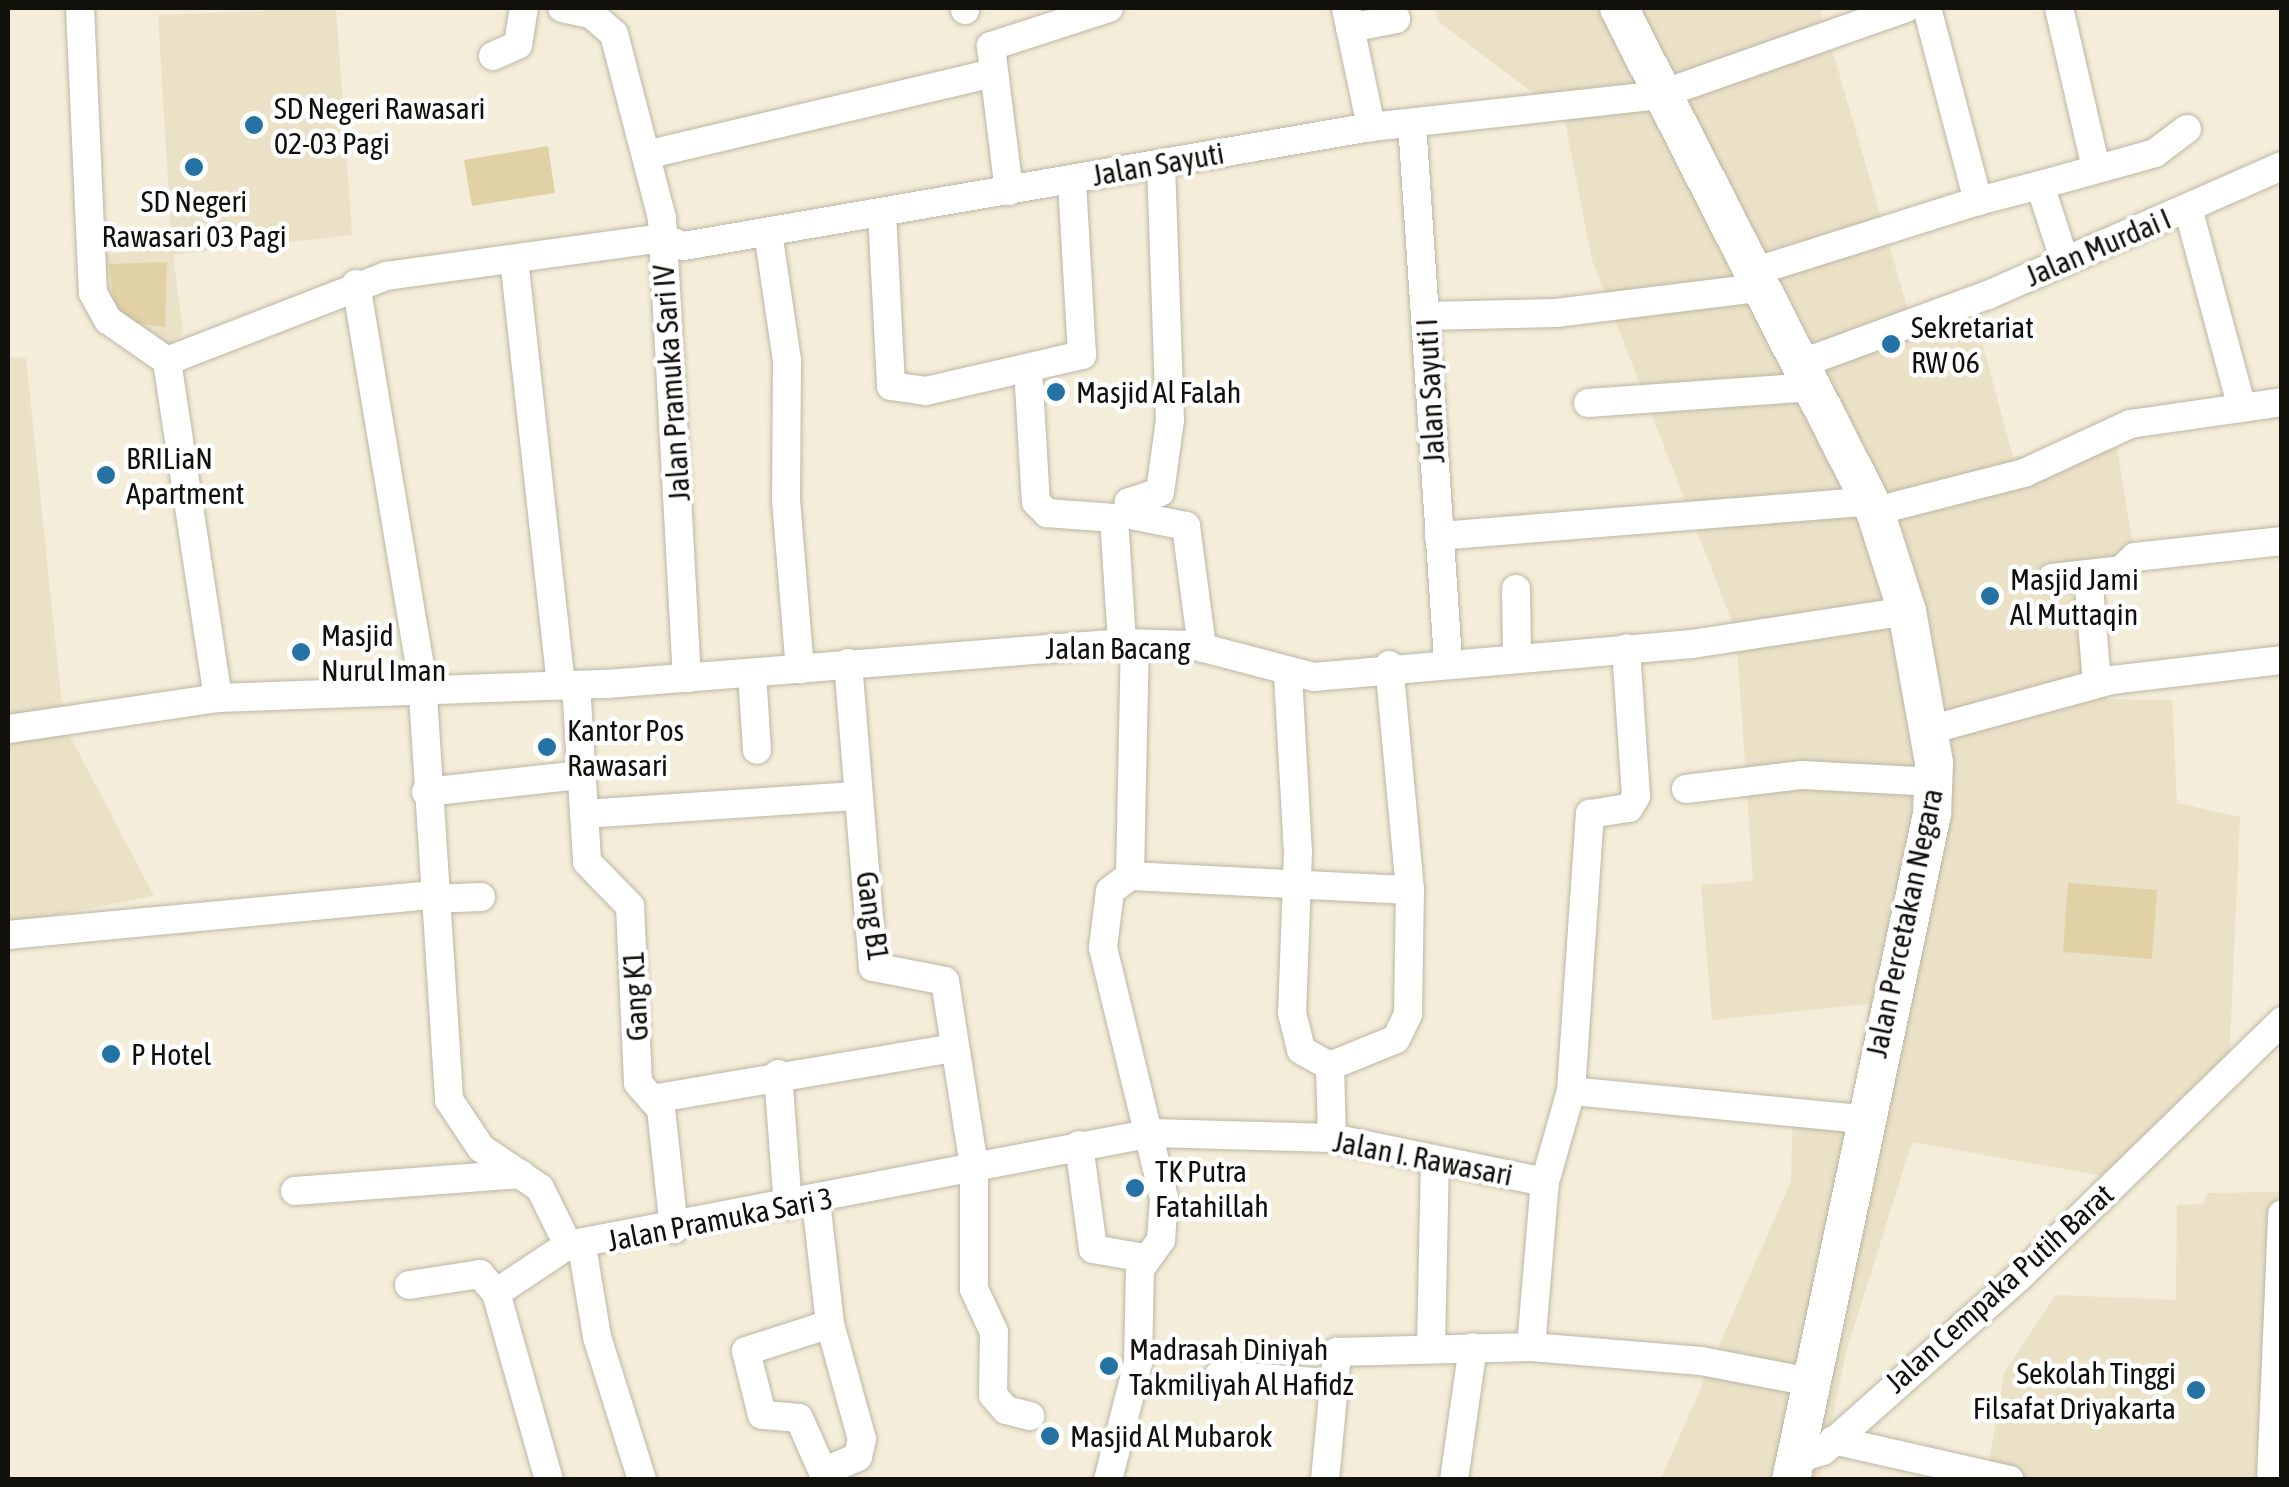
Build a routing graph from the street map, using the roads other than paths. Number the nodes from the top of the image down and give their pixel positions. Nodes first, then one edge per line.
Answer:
1 (80, 8) edge
2 (524, 8) edge
3 (562, 8) edge
4 (1109, 8) edge
5 (1620, 8) edge
6 (1906, 8) edge
7 (1926, 8) edge
8 (2059, 8) edge
9 (1079, 12) edge
10 (608, 15) edge
11 (1348, 18) edge
12 (1396, 19) dead end
13 (493, 56) dead end
14 (990, 74) junction
15 (1659, 95) junction
16 (1412, 122) junction
17 (1371, 127) junction
18 (2187, 129) dead end
19 (646, 155) junction
20 (1161, 164) junction
21 (2282, 166) edge
22 (2096, 168) junction
23 (1072, 179) junction
24 (2040, 184) junction
25 (1009, 191) junction
26 (1978, 200) junction
27 (2188, 208) junction
28 (882, 213) junction
29 (768, 232) junction
30 (662, 238) junction
31 (514, 259) junction
32 (2065, 262) junction
33 (1760, 279) junction
34 (356, 284) junction
35 (1426, 316) junction
36 (167, 361) junction
37 (1028, 370) junction
38 (1806, 376) junction
39 (2282, 402) edge
40 (1588, 403) dead end
41 (2242, 408) junction
42 (1872, 506) junction
43 (1121, 515) junction
44 (1439, 536) junction
45 (2282, 540) edge
46 (2088, 574) junction
47 (2052, 578) dead end
48 (1516, 589) dead end
49 (1907, 611) junction
50 (1128, 644) junction
51 (1202, 648) junction
52 (1626, 648) junction
53 (1517, 654) junction
54 (1448, 660) junction
55 (2282, 660) edge
56 (848, 663) junction
57 (1390, 665) junction
58 (800, 670) junction
59 (752, 673) junction
60 (1288, 675) junction
61 (687, 678) junction
62 (2098, 684) junction
63 (568, 685) junction
64 (423, 691) junction
65 (218, 698) junction
66 (8, 728) edge
67 (1929, 730) junction
68 (757, 750) dead end
69 (581, 775) junction
70 (1936, 782) junction
71 (1686, 789) dead end
72 (426, 792) junction
73 (858, 796) junction
74 (584, 814) junction
75 (1130, 876) junction
76 (1296, 884) junction
77 (1410, 890) junction
78 (430, 897) junction
79 (481, 897) dead end
80 (8, 935) edge
81 (2282, 1021) edge
82 (956, 1048) junction
83 (1330, 1066) junction
84 (778, 1074) junction
85 (1570, 1091) junction
86 (652, 1099) junction
87 (1862, 1119) junction
88 (1152, 1133) junction
89 (1332, 1138) junction
90 (1079, 1146) junction
91 (1435, 1160) junction
92 (974, 1166) junction
93 (522, 1174) junction
94 (1545, 1182) junction
95 (295, 1191) dead end
96 (802, 1204) junction
97 (2280, 1216) edge
98 (674, 1229) junction
99 (575, 1245) junction
100 (1144, 1258) junction
101 (409, 1285) dead end
102 (496, 1293) junction
103 (830, 1324) junction
104 (1472, 1346) junction
105 (1530, 1347) junction
106 (1431, 1348) junction
107 (1219, 1375) dead end
108 (1811, 1382) junction
109 (1329, 1384) junction
110 (1030, 1416) dead end
111 (1834, 1440) junction
112 (1794, 1469) edge
113 (824, 1476) edge
114 (549, 1480) edge
115 (642, 1480) edge
116 (1108, 1480) edge
117 (1325, 1480) edge
118 (1454, 1480) edge
119 (2010, 1480) edge
120 (2272, 1480) edge

1 - 36 street
2 - 13 street
3 - 10 street
4 - 9 street
5 - 15 main road, Jalan Percetakan Negara
6 - 15 street, Jalan Sayuti
7 - 26 street
8 - 22 street
9 - 14 street
10 - 19 street
11 - 12 street
11 - 17 street
14 - 19 street
14 - 25 street
15 - 16 street, Jalan Sayuti
15 - 33 main road, Jalan Percetakan Negara
16 - 17 street, Jalan Sayuti
16 - 35 street, Jalan Sayuti I
17 - 20 street, Jalan Sayuti
18 - 22 street
19 - 30 street
20 - 23 street, Jalan Sayuti
20 - 43 street
21 - 27 street, Jalan Murdai I
22 - 24 street
23 - 25 street, Jalan Sayuti
23 - 37 street
24 - 26 street
24 - 32 street
25 - 28 street, Jalan Sayuti
26 - 33 street
27 - 32 street, Jalan Murdai I
27 - 41 street
28 - 29 street, Jalan Sayuti
28 - 37 street
29 - 30 street, Jalan Sayuti
29 - 58 street
30 - 31 street, Jalan Pramuka Sari IV
30 - 61 street, Jalan Pramuka Sari IV
31 - 34 street, Jalan Pramuka Sari IV
31 - 63 street
32 - 38 street, Jalan Murdai I
33 - 35 street
33 - 38 main road, Jalan Percetakan Negara
34 - 36 street, Jalan Pramuka Sari IV
34 - 64 street
35 - 44 street, Jalan Sayuti I
36 - 65 street
37 - 43 street
38 - 40 street, Jalan Murdai I
38 - 42 main road, Jalan Percetakan Negara
39 - 41 street
41 - 42 street
42 - 44 street
42 - 49 main road, Jalan Percetakan Negara
43 - 50 street
43 - 51 street
44 - 54 street, Jalan Sayuti I
45 - 46 street
46 - 47 street
46 - 62 street
48 - 53 street
49 - 52 street, Jalan Bacang
49 - 67 main road, Jalan Percetakan Negara
50 - 51 street, Jalan Bacang
50 - 56 street, Jalan Bacang
50 - 75 street
51 - 60 street, Jalan Bacang
52 - 53 street, Jalan Bacang
52 - 85 street, Jalan I. Rawasari
53 - 54 street, Jalan Bacang
54 - 57 street, Jalan Bacang
55 - 62 street
56 - 58 street, Jalan Bacang
56 - 73 street, Gang B1
57 - 60 street, Jalan Bacang
57 - 77 street
58 - 59 street, Jalan Bacang
59 - 61 street, Jalan Bacang
59 - 68 street
60 - 76 street
61 - 63 street, Jalan Bacang
62 - 67 street
63 - 64 street, Jalan Bacang
63 - 69 street
64 - 65 street, Jalan Bacang
64 - 72 street
65 - 66 street
67 - 70 main road, Jalan Percetakan Negara
69 - 72 street
69 - 74 street, Gang K1
70 - 71 street
70 - 87 main road, Jalan Percetakan Negara
72 - 78 street
73 - 74 street
73 - 82 street, Gang B1
74 - 86 street, Gang K1
75 - 76 street
75 - 88 street
76 - 77 street
76 - 83 street
77 - 83 street
78 - 79 street
78 - 80 street
78 - 93 street, Jalan Pramuka Sari 3
81 - 111 street, Jalan Cempaka Putih Barat
82 - 84 street
82 - 92 street, Gang B1
83 - 89 street
84 - 86 street
84 - 96 street
85 - 87 street
85 - 94 street, Jalan I. Rawasari
86 - 98 street, Gang K1
87 - 108 main road, Jalan Percetakan Negara
88 - 89 street, Jalan I. Rawasari
88 - 90 street, Jalan Pramuka Sari 3
88 - 100 street
89 - 91 street, Jalan I. Rawasari
90 - 92 street, Jalan Pramuka Sari 3
90 - 100 street
91 - 94 street, Jalan I. Rawasari
91 - 106 street
92 - 96 street, Jalan Pramuka Sari 3
92 - 110 street, Gang B1
93 - 95 street
93 - 99 street, Jalan Pramuka Sari 3
94 - 105 street
96 - 98 street, Jalan Pramuka Sari 3
96 - 103 street
97 - 120 street
98 - 99 street, Jalan Pramuka Sari 3
99 - 102 street
99 - 115 street
100 - 116 street
101 - 102 street
102 - 114 street
103 - 113 street
103 - 113 street
104 - 105 street
104 - 106 street
104 - 118 street
105 - 108 street
106 - 109 street
107 - 109 street
108 - 112 main road, Jalan Percetakan Negara
109 - 117 street
111 - 112 street, Jalan Cempaka Putih Barat
111 - 119 street

